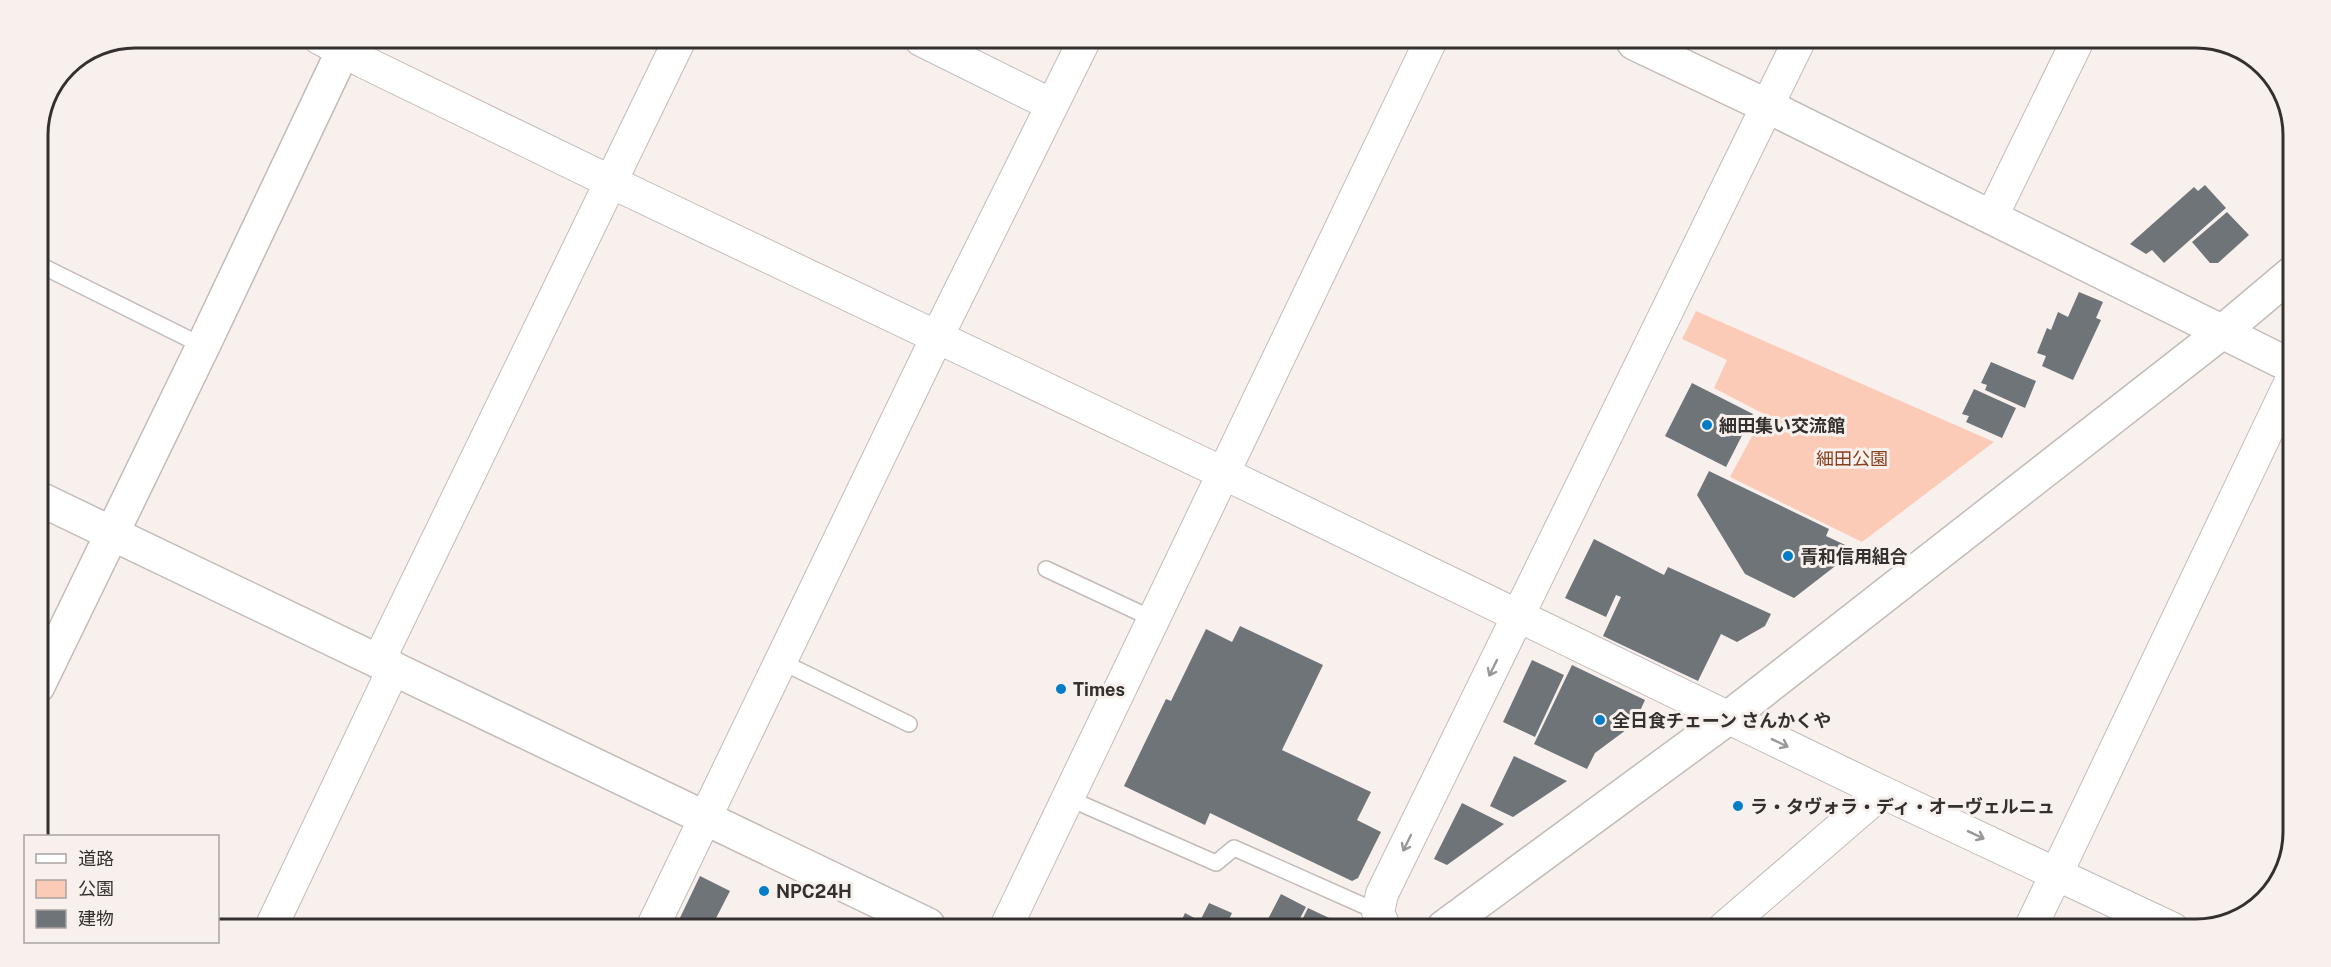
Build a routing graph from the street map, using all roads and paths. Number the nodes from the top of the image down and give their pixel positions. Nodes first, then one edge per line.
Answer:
1 (334, 48) edge
2 (349, 48) edge
3 (676, 48) edge
4 (937, 48) edge
5 (1080, 48) edge
6 (1427, 48) edge
7 (1645, 48) edge
8 (1796, 48) edge
9 (2074, 48) edge
10 (1052, 105) junction
11 (1767, 106) junction
12 (611, 182) junction
13 (1992, 216) junction
14 (48, 269) edge
15 (2283, 281) edge
16 (2222, 332) junction
17 (938, 337) junction
18 (203, 346) junction
19 (2283, 362) edge
20 (2283, 398) edge
21 (1223, 473) junction
22 (48, 503) edge
23 (112, 533) junction
24 (1046, 569) dead end
25 (1518, 615) junction
26 (1153, 619) junction
27 (782, 662) junction
28 (386, 664) junction
29 (48, 665) edge
30 (1728, 718) junction
31 (909, 724) dead end
32 (1882, 792) junction
33 (1068, 798) junction
34 (706, 820) junction
35 (2057, 873) junction
36 (275, 919) edge
37 (656, 919) edge
38 (915, 919) edge
39 (1010, 919) edge
40 (1379, 919) edge
41 (1381, 919) edge
42 (1455, 919) edge
43 (1734, 919) edge
44 (2035, 919) edge
45 (2147, 919) edge

1 - 18 street
2 - 12 street
3 - 12 street
4 - 10 street
5 - 10 street
6 - 21 street
7 - 11 street
8 - 11 street
9 - 13 street
10 - 17 street
11 - 13 street
11 - 25 street
12 - 17 street
12 - 28 street
13 - 16 street
14 - 18 lane
15 - 16 street
16 - 19 street
16 - 30 street
17 - 21 street
17 - 27 street
18 - 23 street
20 - 35 street
21 - 25 street
21 - 26 street
22 - 23 street
23 - 28 street
23 - 29 street
24 - 26 lane
25 - 30 street
25 -> 41 street
26 - 33 street
27 - 31 lane
27 - 34 street
28 - 34 street
28 - 36 street
30 -> 32 street
30 - 42 street
32 -> 35 street
32 - 43 street
33 - 39 street
33 - 40 lane
34 - 37 street
34 - 38 street
35 - 44 street
35 - 45 street

